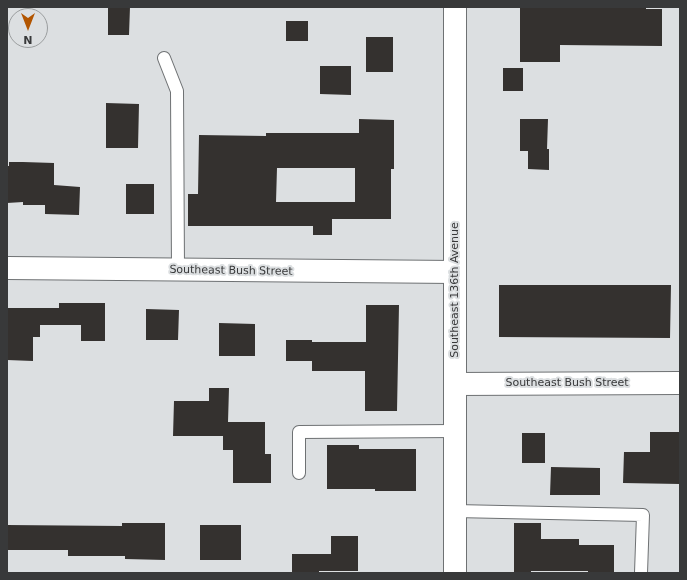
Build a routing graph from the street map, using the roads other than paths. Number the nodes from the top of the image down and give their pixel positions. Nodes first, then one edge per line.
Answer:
1 (455, 7) edge
2 (164, 58) dead end
3 (7, 268) edge
4 (178, 270) junction
5 (455, 272) junction
6 (680, 383) edge
7 (455, 384) junction
8 (455, 431) junction
9 (299, 474) dead end
10 (455, 511) junction
11 (455, 573) edge
12 (641, 573) edge

1 - 5 street, Southeast 136th Avenue
2 - 4 lane
3 - 4 street, Southeast Bush Street
4 - 5 street, Southeast Bush Street
5 - 7 street, Southeast 136th Avenue
6 - 7 street, Southeast Bush Street
7 - 8 street, Southeast 136th Avenue
8 - 9 lane
8 - 10 street, Southeast 136th Avenue
10 - 11 street, Southeast 136th Avenue
10 - 12 lane

